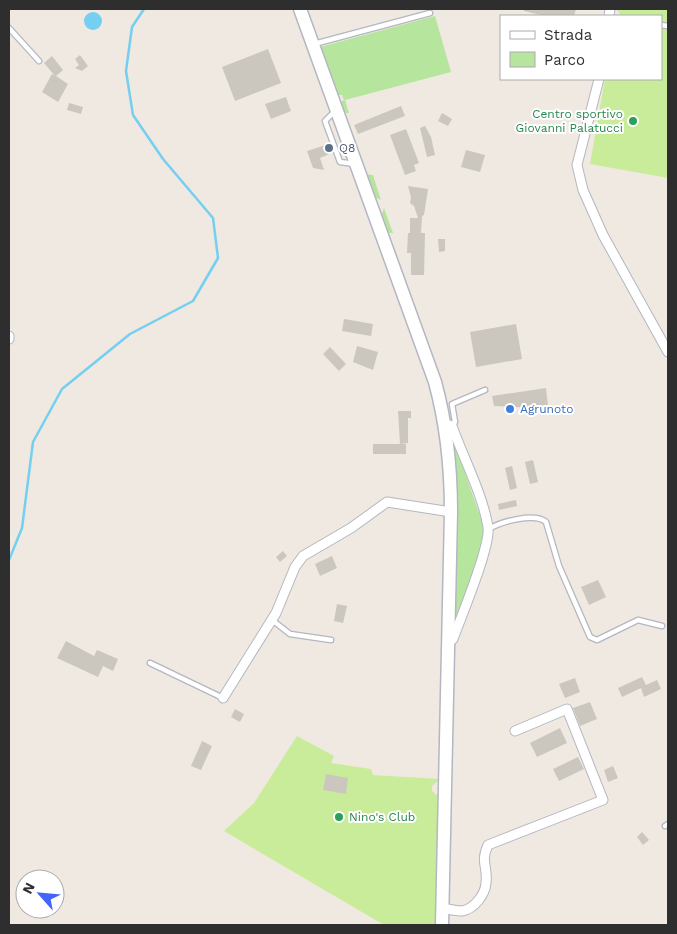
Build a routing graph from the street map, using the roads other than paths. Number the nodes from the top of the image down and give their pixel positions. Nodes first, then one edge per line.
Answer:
1 (300, 9) edge
2 (430, 13) dead end
3 (9, 28) edge
4 (313, 44) junction
5 (39, 62) dead end
6 (599, 80) edge
7 (668, 352) edge
8 (485, 390) dead end
9 (449, 425) junction
10 (451, 512) junction
11 (488, 529) junction
12 (272, 620) junction
13 (662, 626) dead end
14 (331, 640) dead end
15 (448, 643) junction
16 (150, 663) dead end
17 (223, 698) joint
18 (514, 730) dead end
19 (442, 908) junction
20 (442, 925) edge

1 - 4 main road
2 - 4 lane
3 - 5 lane
4 - 9 main road
6 - 7 street
8 - 9 lane
9 - 10 main road
9 - 11 street
10 - 12 street
10 - 15 main road
11 - 13 lane
11 - 15 street
12 - 14 lane
12 - 17 street
15 - 19 main road
16 - 17 lane
18 - 19 street
19 - 20 main road

